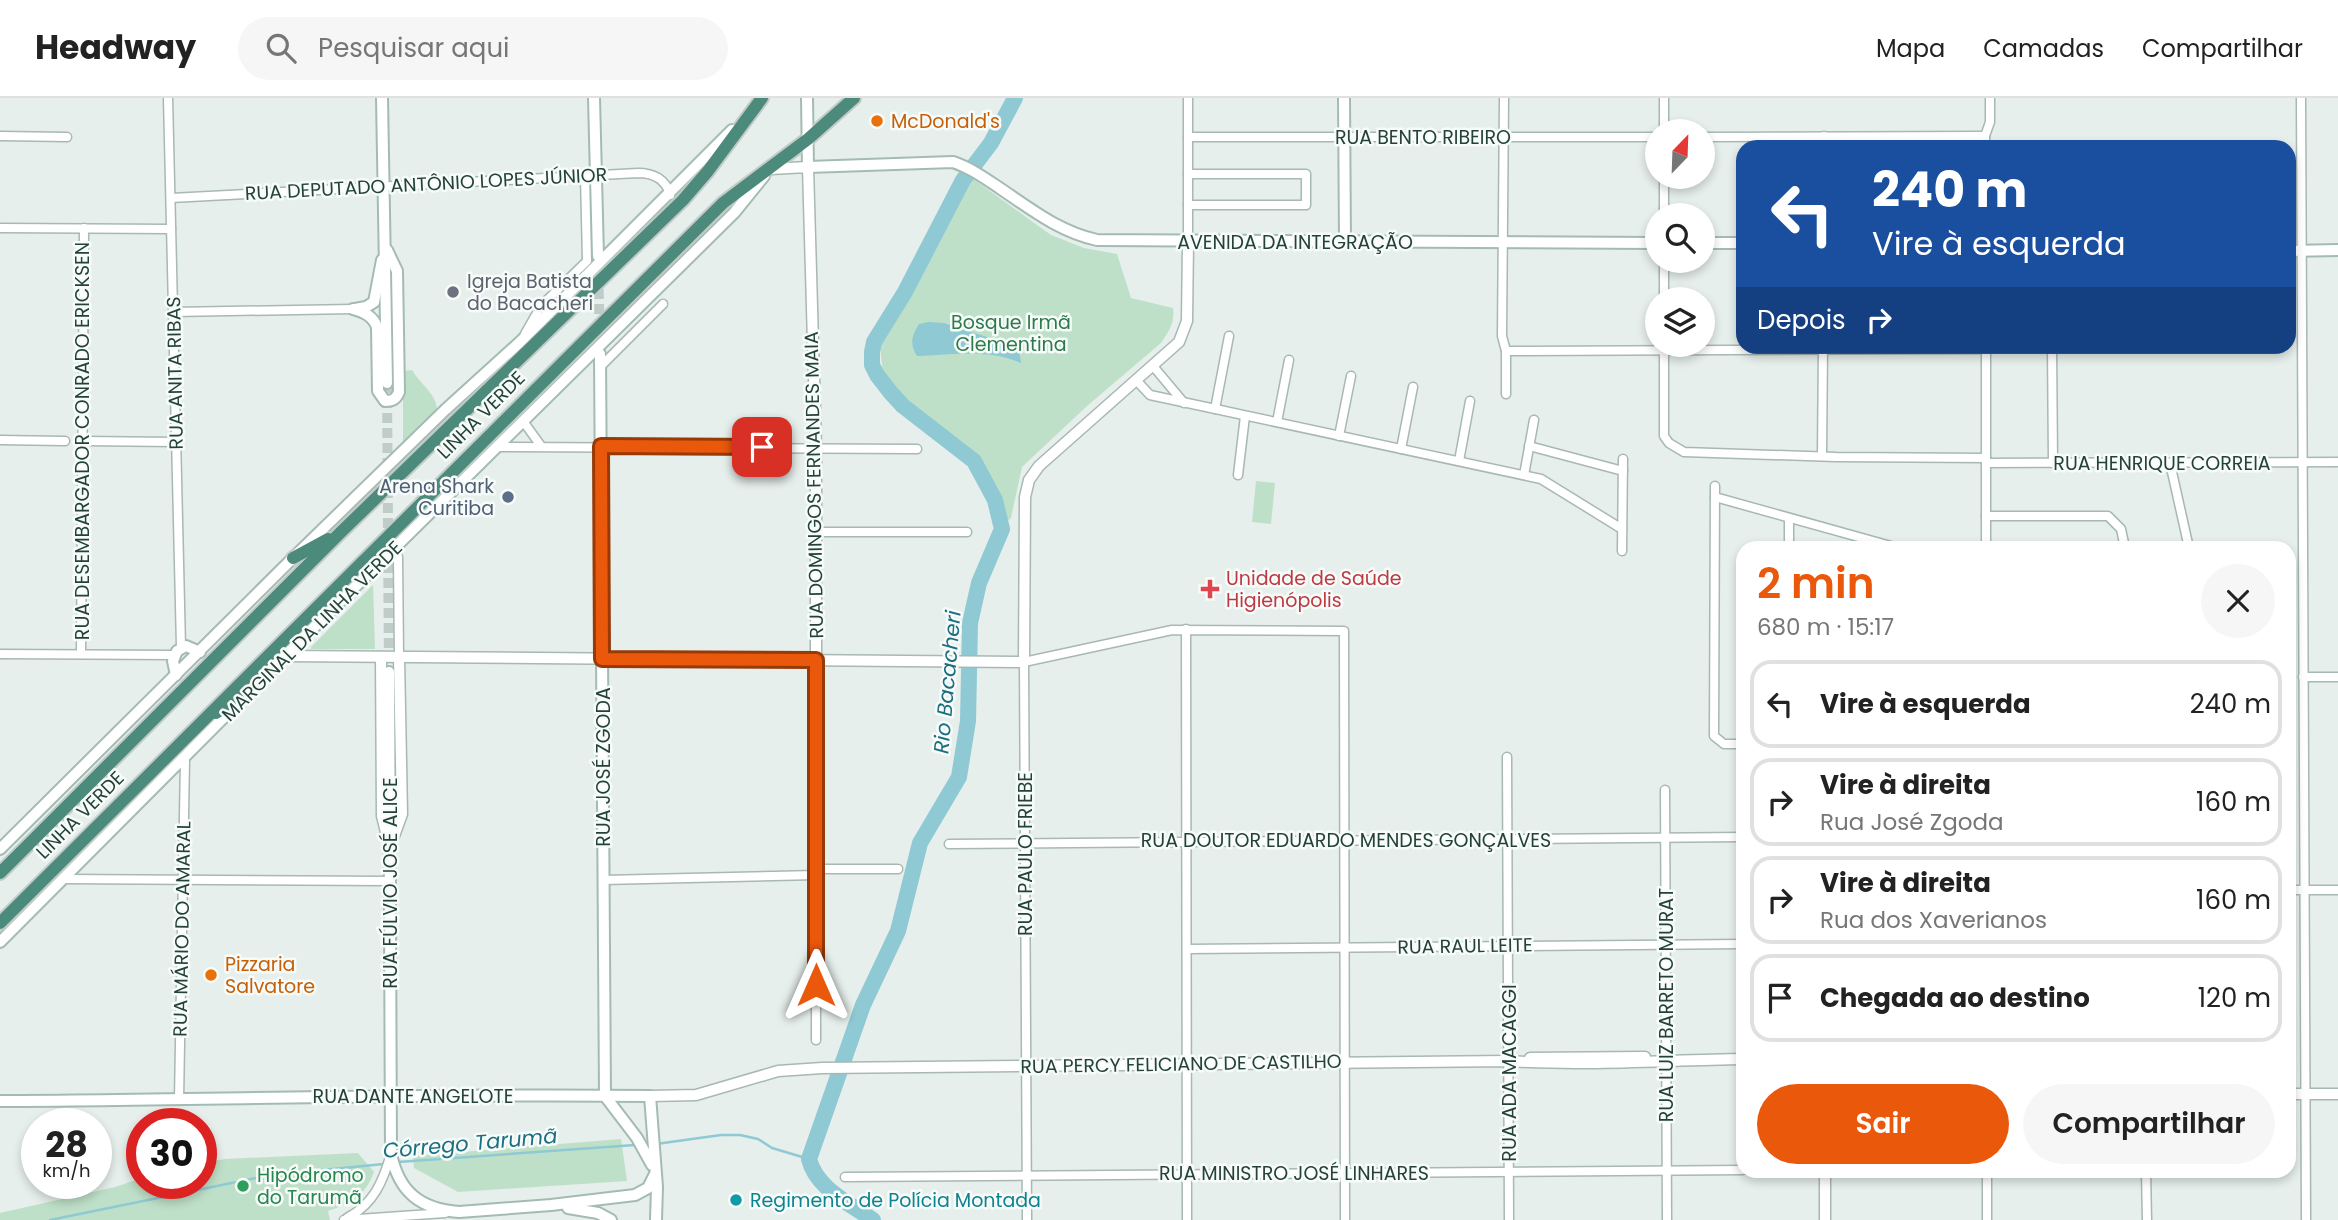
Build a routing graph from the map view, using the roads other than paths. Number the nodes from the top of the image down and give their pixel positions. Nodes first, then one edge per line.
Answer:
1 (168, 98) edge
2 (382, 98) edge
3 (594, 98) edge
4 (807, 98) edge
5 (854, 98) edge
6 (1188, 98) edge
7 (1345, 98) edge
8 (1504, 98) edge
9 (1664, 98) edge
10 (1990, 98) edge
11 (2301, 98) edge
12 (760, 101) edge
13 (1664, 119) edge
14 (0, 136) edge
15 (1645, 136) edge
16 (1715, 136) edge
17 (1824, 136) junction
18 (1985, 136) junction
19 (67, 137) dead end
20 (1188, 137) junction
21 (1345, 137) junction
22 (1503, 137) junction
23 (808, 139) junction
24 (1824, 140) edge
25 (1985, 140) edge
26 (808, 167) junction
27 (770, 169) junction
28 (1188, 174) junction
29 (590, 175) junction
30 (384, 187) junction
31 (670, 195) junction
32 (171, 198) junction
33 (1188, 205) junction
34 (0, 228) edge
35 (84, 228) junction
36 (172, 229) junction
37 (1188, 242) junction
38 (1345, 242) junction
39 (1503, 242) junction
40 (1645, 243) edge
41 (1715, 243) edge
42 (1736, 243) edge
43 (386, 247) junction
44 (2338, 250) edge
45 (2296, 251) edge
46 (2301, 251) junction
47 (598, 256) tunnel mouth
48 (663, 304) dead end
49 (353, 309) junction
50 (173, 312) junction
51 (1229, 336) dead end
52 (520, 342) junction
53 (1645, 348) edge
54 (1715, 348) edge
55 (1736, 348) edge
56 (1506, 351) junction
57 (600, 354) tunnel mouth
58 (1823, 354) edge
59 (1986, 354) edge
60 (2052, 354) edge
61 (1664, 357) edge
62 (1289, 360) dead end
63 (601, 366) junction
64 (1153, 366) junction
65 (1350, 376) dead end
66 (1136, 380) junction
67 (387, 383) tunnel mouth
68 (1413, 387) dead end
69 (1506, 394) dead end
70 (1470, 401) dead end
71 (1184, 403) junction
72 (1215, 409) junction
73 (1245, 416) junction
74 (1534, 420) dead end
75 (523, 421) junction
76 (1277, 422) junction
77 (1339, 436) junction
78 (0, 440) edge
79 (65, 441) dead end
80 (82, 441) junction
81 (176, 442) junction
82 (541, 446) junction
83 (601, 446) junction
84 (1529, 446) junction
85 (498, 447) junction
86 (816, 448) junction
87 (917, 449) dead end
88 (1401, 449) junction
89 (1822, 455) junction
90 (1623, 458) dead end
91 (1459, 461) junction
92 (1986, 461) junction
93 (2303, 462) junction
94 (2338, 462) edge
95 (2053, 463) junction
96 (2170, 463) junction
97 (1623, 471) junction
98 (1238, 475) dead end
99 (1524, 475) junction
100 (1715, 486) dead end
101 (1715, 497) junction
102 (1986, 516) junction
103 (1789, 518) junction
104 (1622, 529) junction
105 (341, 532) junction
106 (816, 532) junction
107 (967, 532) dead end
108 (1789, 541) edge
109 (1857, 541) edge
110 (1986, 541) edge
111 (2124, 541) edge
112 (2187, 541) edge
113 (1622, 551) dead end
114 (398, 557) dead end
115 (293, 558) junction
116 (1186, 629) junction
117 (178, 651) junction
118 (200, 652) junction
119 (0, 654) edge
120 (81, 654) junction
121 (285, 656) junction
122 (381, 657) junction
123 (399, 657) junction
124 (602, 659) junction
125 (816, 660) junction
126 (1024, 662) junction
127 (389, 672) tunnel mouth
128 (176, 675) junction
129 (2304, 677) junction
130 (2338, 677) edge
131 (252, 691) junction
132 (198, 724) junction
133 (1736, 744) edge
134 (1507, 757) dead end
135 (185, 759) junction
136 (1665, 790) dead end
137 (1736, 837) edge
138 (1665, 838) junction
139 (1508, 839) junction
140 (1345, 841) junction
141 (1186, 842) junction
142 (1025, 843) junction
143 (949, 844) dead end
144 (390, 847) junction
145 (0, 849) edge
146 (898, 869) dead end
147 (816, 872) junction
148 (0, 873) edge
149 (63, 879) junction
150 (603, 880) junction
151 (183, 881) junction
152 (390, 881) junction
153 (2296, 890) edge
154 (2304, 890) junction
155 (2338, 890) edge
156 (0, 923) edge
157 (0, 942) edge
158 (1666, 944) junction
159 (1736, 944) edge
160 (1508, 946) junction
161 (1345, 947) junction
162 (1187, 948) junction
163 (816, 1040) dead end
164 (1666, 1059) junction
165 (1736, 1059) edge
166 (1508, 1061) junction
167 (1345, 1063) junction
168 (1187, 1064) junction
169 (1026, 1066) junction
170 (822, 1068) joint
171 (391, 1094) junction
172 (2296, 1094) edge
173 (2305, 1094) junction
174 (2338, 1094) edge
175 (605, 1096) junction
176 (650, 1096) junction
177 (179, 1100) junction
178 (0, 1101) edge
179 (650, 1154) junction
180 (390, 1170) junction
181 (1667, 1170) junction
182 (1736, 1170) edge
183 (655, 1172) junction
184 (1509, 1172) junction
185 (1345, 1173) junction
186 (1187, 1174) junction
187 (1027, 1175) junction
188 (845, 1177) dead end
189 (1825, 1178) edge
190 (1987, 1178) edge
191 (2146, 1178) edge
192 (551, 1205) junction
193 (459, 1212) junction
194 (611, 1220) edge
195 (656, 1220) edge
196 (1027, 1220) edge
197 (1187, 1220) edge
198 (1345, 1220) edge
199 (1509, 1220) edge
200 (1667, 1220) edge
201 (1825, 1220) edge
202 (1987, 1220) edge
203 (2147, 1220) edge
204 (2306, 1220) edge

1 - 32 street, RUA ANITA RIBAS
2 - 30 main road
3 - 29 main road
4 - 23 main road, RUA DOMINGOS FERNANDES MAIA
5 - 23 highway, LINHA VERDE
6 - 20 street
7 - 21 main road
8 - 22 street
9 - 13 street
10 - 18 street
11 - 46 street
12 - 31 main road
12 - 105 highway, LINHA VERDE
14 - 19 street
15 - 22 street, RUA BENTO RIBEIRO
16 - 17 street
17 - 18 street
17 - 24 street
18 - 25 street
20 - 21 street, RUA BENTO RIBEIRO
20 - 28 street
21 - 22 street, RUA BENTO RIBEIRO
21 - 38 main road
22 - 39 street
23 - 26 main road, RUA DOMINGOS FERNANDES MAIA
23 - 27 highway, LINHA VERDE
26 - 27 street
26 - 37 main road, AVENIDA DA INTEGRAÇÃO
26 - 86 street, RUA DOMINGOS FERNANDES MAIA
27 - 75 main road, MARGINAL DA LINHA VERDE
27 - 132 highway, LINHA VERDE
28 - 33 street
28 - 33 street
29 - 30 street, RUA DEPUTADO ANTÔNIO LOPES JÚNIOR
29 - 31 street, RUA DEPUTADO ANTÔNIO LOPES JÚNIOR
29 - 47 main road
29 - 52 street
30 - 32 street, RUA DEPUTADO ANTÔNIO LOPES JÚNIOR
30 - 43 main road
31 - 52 main road
32 - 36 street, RUA ANITA RIBAS
33 - 37 street
34 - 35 street
35 - 36 street
35 - 80 street, RUA DESEMBARGADOR CONRADO ERICKSEN
36 - 50 street, RUA ANITA RIBAS
37 - 38 main road, AVENIDA DA INTEGRAÇÃO
37 - 64 street
38 - 39 main road, AVENIDA DA INTEGRAÇÃO
39 - 40 main road, AVENIDA DA INTEGRAÇÃO
39 - 56 street
41 - 42 main road
43 - 49 main road
43 - 49 main road
43 - 67 main road
44 - 46 main road
45 - 46 main road
46 - 93 street
48 - 63 street
49 - 50 street
50 - 81 street, RUA ANITA RIBAS
51 - 72 street
52 - 115 main road
53 - 56 street
54 - 55 street
56 - 69 street
57 - 63 main road, RUA JOSÉ ZGODA
58 - 89 street
59 - 92 street
60 - 95 street
61 - 89 street, RUA HENRIQUE CORREIA
62 - 76 street
63 - 83 main road, RUA JOSÉ ZGODA
64 - 66 street
64 - 71 street
65 - 77 street
66 - 71 street
66 - 126 street, RUA PAULO FRIEBE
68 - 88 street
70 - 91 street
71 - 72 street
72 - 73 street
73 - 76 street
73 - 98 street
74 - 84 street
75 - 82 street
75 - 85 main road, MARGINAL DA LINHA VERDE
76 - 77 street
77 - 88 street
78 - 79 street
80 - 81 street
80 - 120 street, RUA DESEMBARGADOR CONRADO ERICKSEN
81 - 117 street, RUA ANITA RIBAS
82 - 83 street
82 - 85 street
83 - 86 street
83 - 124 main road, RUA JOSÉ ZGODA
84 - 97 street
84 - 99 street
85 - 121 main road, MARGINAL DA LINHA VERDE
86 - 87 street
86 - 106 street, RUA DOMINGOS FERNANDES MAIA
88 - 91 street
89 - 92 street, RUA HENRIQUE CORREIA
90 - 97 street
91 - 99 street
92 - 95 street, RUA HENRIQUE CORREIA
92 - 102 street
93 - 94 street, RUA HENRIQUE CORREIA
93 - 96 street, RUA HENRIQUE CORREIA
93 - 129 street
95 - 96 street, RUA HENRIQUE CORREIA
96 - 112 street
97 - 104 street
99 - 104 street
100 - 101 street
101 - 103 street
101 - 133 street
102 - 110 street
102 - 111 street
103 - 108 street
103 - 109 street
104 - 113 street
105 - 115 highway
105 - 148 highway, LINHA VERDE
106 - 107 street
106 - 125 street, RUA DOMINGOS FERNANDES MAIA
114 - 123 street
115 - 118 main road
116 - 126 street
116 - 140 street
116 - 141 street
117 - 118 main road
117 - 120 street
117 - 128 main road
118 - 128 main road
119 - 120 street
121 - 122 street
121 - 131 main road, MARGINAL DA LINHA VERDE
122 - 123 street
122 - 144 street
123 - 124 street
123 - 144 street
124 - 125 street
124 - 150 main road, RUA JOSÉ ZGODA
125 - 126 street
125 - 147 street, RUA DOMINGOS FERNANDES MAIA
126 - 142 street, RUA PAULO FRIEBE
127 - 144 main road, RUA FÚLVIO JOSÉ ALICE
128 - 145 main road
129 - 130 street
129 - 154 street
131 - 132 highway
131 - 135 main road, MARGINAL DA LINHA VERDE
132 - 156 highway, LINHA VERDE
134 - 139 street, RUA ADA MACAGGI
135 - 149 main road, MARGINAL DA LINHA VERDE
135 - 151 street, RUA MÁRIO DO AMARAL
136 - 138 street, RUA LUIZ BARRETO MURAT
137 - 138 street, RUA DOUTOR EDUARDO MENDES GONÇALVES
138 - 139 street, RUA DOUTOR EDUARDO MENDES GONÇALVES
138 - 158 street, RUA LUIZ BARRETO MURAT
139 - 140 street, RUA DOUTOR EDUARDO MENDES GONÇALVES
139 - 160 street, RUA ADA MACAGGI
140 - 141 street, RUA DOUTOR EDUARDO MENDES GONÇALVES
140 - 161 street
141 - 142 street, RUA DOUTOR EDUARDO MENDES GONÇALVES
141 - 162 street
142 - 143 street, RUA DOUTOR EDUARDO MENDES GONÇALVES
142 - 169 street, RUA PAULO FRIEBE
144 - 152 main road, RUA FÚLVIO JOSÉ ALICE
146 - 147 street
147 - 150 street
147 - 163 street, RUA DOMINGOS FERNANDES MAIA
149 - 151 street
149 - 157 main road, MARGINAL DA LINHA VERDE
150 - 175 main road, RUA JOSÉ ZGODA
151 - 152 street
151 - 177 street, RUA MÁRIO DO AMARAL
152 - 171 main road, RUA FÚLVIO JOSÉ ALICE
153 - 154 street
154 - 155 street
154 - 173 street
158 - 159 street, RUA RAUL LEITE
158 - 160 street, RUA RAUL LEITE
158 - 164 street, RUA LUIZ BARRETO MURAT
160 - 161 street, RUA RAUL LEITE
160 - 166 street, RUA ADA MACAGGI
161 - 162 street, RUA RAUL LEITE
161 - 167 street
162 - 168 street
164 - 165 street, RUA PERCY FELICIANO DE CASTILHO
164 - 166 street, RUA PERCY FELICIANO DE CASTILHO
164 - 181 street, RUA LUIZ BARRETO MURAT
166 - 167 street, RUA PERCY FELICIANO DE CASTILHO
166 - 184 street, RUA ADA MACAGGI
167 - 168 street, RUA PERCY FELICIANO DE CASTILHO
167 - 185 street
168 - 169 street, RUA PERCY FELICIANO DE CASTILHO
168 - 186 street
169 - 170 street, RUA PERCY FELICIANO DE CASTILHO
169 - 187 street, RUA PAULO FRIEBE
170 - 176 street, RUA DANTE ANGELOTE
171 - 175 main road, RUA DANTE ANGELOTE
171 - 177 main road, RUA DANTE ANGELOTE
171 - 180 main road, RUA FÚLVIO JOSÉ ALICE
172 - 173 street
173 - 174 street
173 - 204 street
175 - 176 main road, RUA DANTE ANGELOTE
175 - 179 main road
176 - 179 main road
177 - 178 main road, RUA DANTE ANGELOTE
179 - 183 main road
180 - 193 main road
180 - 193 street
181 - 182 street, RUA MINISTRO JOSÉ LINHARES
181 - 184 street, RUA MINISTRO JOSÉ LINHARES
181 - 200 street, RUA LUIZ BARRETO MURAT
183 - 192 main road
183 - 195 main road
184 - 185 street, RUA MINISTRO JOSÉ LINHARES
184 - 199 street, RUA ADA MACAGGI
185 - 186 street, RUA MINISTRO JOSÉ LINHARES
185 - 198 street
186 - 187 street, RUA MINISTRO JOSÉ LINHARES
186 - 197 street
187 - 188 street, RUA MINISTRO JOSÉ LINHARES
187 - 196 street, RUA PAULO FRIEBE
189 - 201 street
190 - 202 street
191 - 203 street
192 - 193 main road
192 - 194 main road

